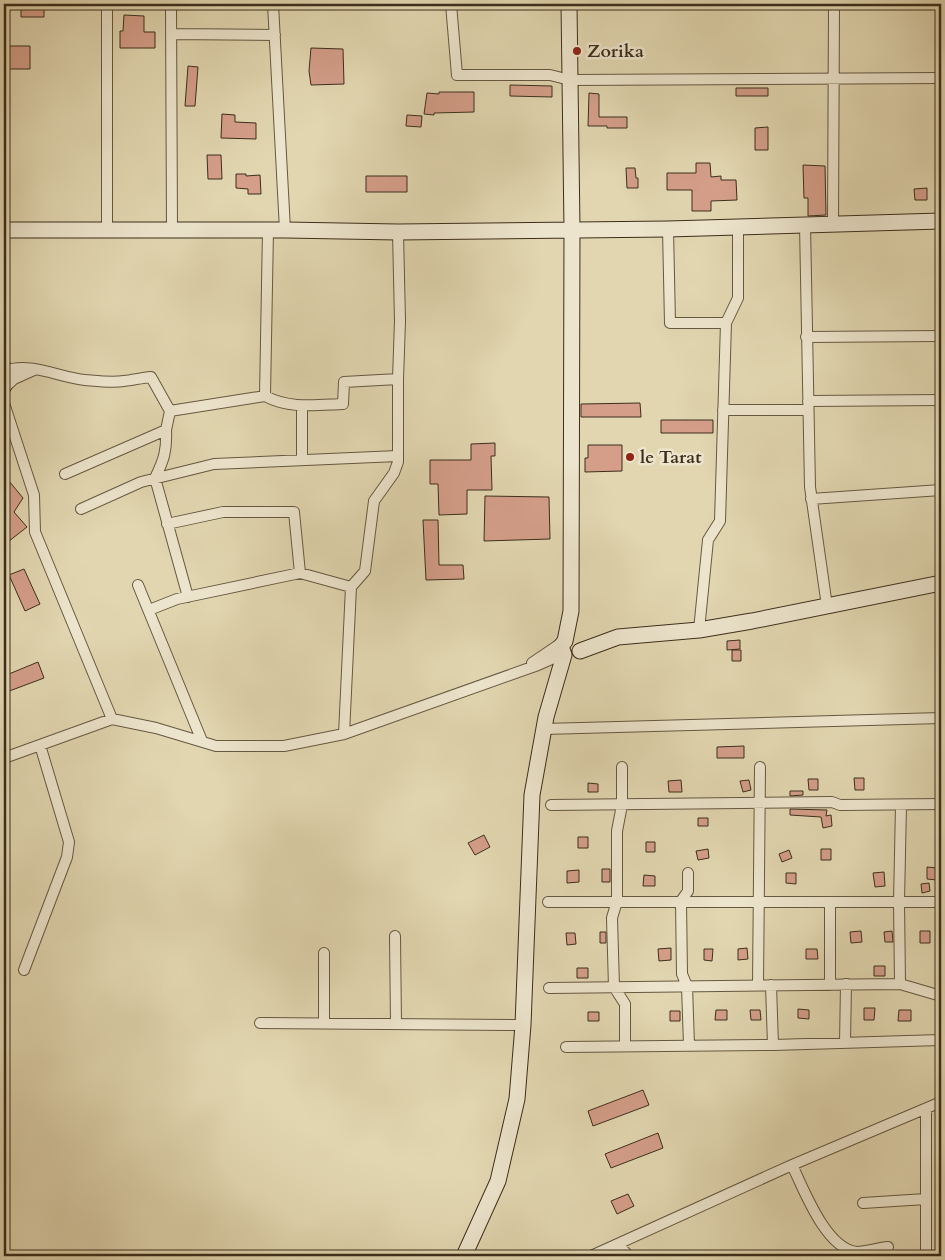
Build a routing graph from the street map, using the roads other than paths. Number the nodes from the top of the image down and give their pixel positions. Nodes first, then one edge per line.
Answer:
1 (107, 4) edge
2 (170, 4) edge
3 (273, 4) edge
4 (451, 4) edge
5 (568, 4) edge
6 (834, 4) edge
7 (171, 34) junction
8 (275, 35) junction
9 (834, 78) junction
10 (941, 78) edge
11 (570, 80) junction
12 (941, 221) edge
13 (805, 224) junction
14 (833, 224) junction
15 (738, 227) junction
16 (107, 229) junction
17 (572, 229) junction
18 (668, 229) junction
19 (4, 230) edge
20 (172, 230) junction
21 (268, 230) junction
22 (285, 230) junction
23 (398, 232) junction
24 (726, 323) junction
25 (941, 336) edge
26 (806, 337) junction
27 (4, 369) edge
28 (35, 370) junction
29 (398, 379) junction
30 (4, 387) edge
31 (265, 396) junction
32 (941, 400) edge
33 (4, 403) edge
34 (808, 405) junction
35 (302, 406) junction
36 (723, 410) junction
37 (170, 411) junction
38 (166, 430) junction
39 (398, 456) junction
40 (302, 459) junction
41 (65, 474) dead end
42 (155, 478) junction
43 (941, 490) edge
44 (811, 499) junction
45 (81, 509) dead end
46 (168, 524) junction
47 (300, 573) junction
48 (941, 583) edge
49 (138, 585) dead end
50 (351, 587) junction
51 (188, 597) junction
52 (827, 606) junction
53 (149, 610) junction
54 (699, 630) junction
55 (570, 648) junction
56 (941, 718) edge
57 (112, 719) junction
58 (545, 723) junction
59 (344, 734) junction
60 (202, 741) junction
61 (40, 745) junction
62 (4, 758) edge
63 (760, 766) dead end
64 (622, 767) dead end
65 (760, 803) junction
66 (941, 804) edge
67 (551, 805) dead end
68 (901, 805) junction
69 (622, 806) junction
70 (688, 873) dead end
71 (617, 901) junction
72 (681, 901) junction
73 (759, 901) junction
74 (548, 902) dead end
75 (830, 902) junction
76 (899, 902) junction
77 (941, 902) edge
78 (394, 936) dead end
79 (324, 954) dead end
80 (24, 970) dead end
81 (830, 984) junction
82 (846, 984) junction
83 (900, 984) junction
84 (758, 985) junction
85 (771, 985) junction
86 (687, 986) junction
87 (614, 987) junction
88 (549, 988) dead end
89 (941, 996) edge
90 (260, 1023) dead end
91 (324, 1024) junction
92 (396, 1024) junction
93 (523, 1024) junction
94 (941, 1040) edge
95 (845, 1043) junction
96 (689, 1045) junction
97 (773, 1045) junction
98 (625, 1046) junction
99 (566, 1047) dead end
100 (941, 1102) edge
101 (926, 1109) junction
102 (792, 1165) junction
103 (926, 1199) junction
104 (863, 1203) dead end
105 (618, 1245) junction
106 (888, 1247) dead end
107 (464, 1256) edge
108 (591, 1256) edge
109 (629, 1256) edge
110 (926, 1256) edge

1 - 16 street
2 - 7 street
3 - 8 street
4 - 11 street
5 - 11 street
6 - 9 street
7 - 8 street
7 - 20 street
8 - 22 street
9 - 10 street
9 - 11 street
9 - 14 street
11 - 17 street
12 - 14 street
13 - 14 street
13 - 15 street
13 - 26 street
15 - 18 street
15 - 24 street
16 - 19 street
16 - 20 street
17 - 18 street
17 - 23 street
17 - 55 street
18 - 24 street
20 - 21 street
21 - 22 street
21 - 31 street
22 - 23 street
23 - 29 street
24 - 36 street
25 - 26 street
26 - 34 street
27 - 28 street
27 - 30 street
28 - 30 street
28 - 37 street
29 - 35 street
29 - 39 street
31 - 35 street
31 - 37 street
32 - 34 street
33 - 57 street
34 - 36 street
34 - 44 street
35 - 40 street
36 - 54 street
37 - 38 street
38 - 41 street
38 - 42 street
39 - 40 street
39 - 50 street
40 - 42 street
42 - 45 street
42 - 46 street
43 - 44 street
44 - 52 street
46 - 47 street
46 - 51 street
47 - 50 street
47 - 51 street
48 - 52 street
49 - 53 street
50 - 59 street
51 - 53 street
52 - 54 street
53 - 60 street
54 - 55 street
55 - 58 street
55 - 59 street
56 - 58 street
57 - 60 street
57 - 61 street
58 - 93 street
59 - 60 street
61 - 62 street
61 - 80 street
63 - 65 street
64 - 69 street
65 - 68 street
65 - 69 street
65 - 73 street
66 - 68 street
67 - 69 street
68 - 76 street
69 - 71 street
70 - 72 street
71 - 72 street
71 - 74 street
71 - 87 street
72 - 73 street
72 - 86 street
73 - 75 street
73 - 84 street
75 - 76 street
75 - 81 street
76 - 77 street
76 - 83 street
78 - 92 street
79 - 91 street
81 - 82 street
81 - 85 street
82 - 83 street
82 - 95 street
83 - 89 street
84 - 85 street
84 - 86 street
85 - 97 street
86 - 87 street
86 - 96 street
87 - 88 street
87 - 98 street
90 - 91 street
91 - 92 street
92 - 93 street
93 - 107 street
94 - 95 street
95 - 97 street
96 - 97 street
96 - 98 street
98 - 99 street
100 - 101 street
101 - 102 street
101 - 103 street
102 - 105 street
102 - 106 street
103 - 104 street
103 - 110 street
105 - 108 street
105 - 109 street

